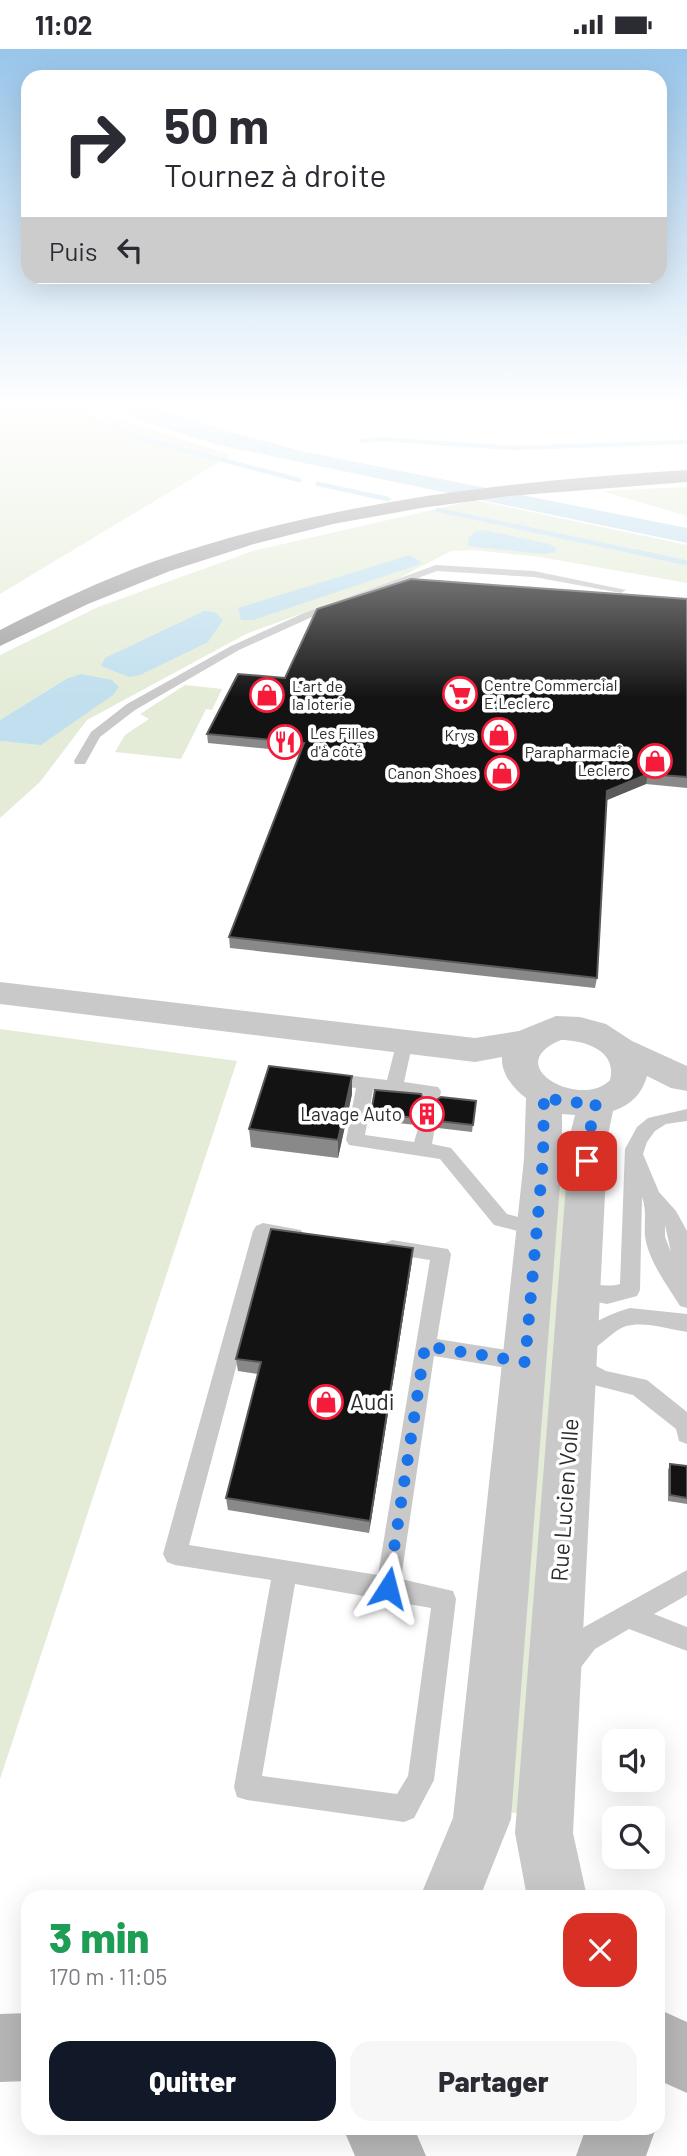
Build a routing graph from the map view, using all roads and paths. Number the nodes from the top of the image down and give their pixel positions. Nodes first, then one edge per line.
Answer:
1 (420, 501) edge
2 (621, 590) dead end
3 (0, 639) edge
4 (80, 761) dead end
5 (0, 993) edge
6 (405, 1041) junction
7 (475, 1050) joint
8 (622, 1050) junction
9 (531, 1070) junction
10 (315, 1078) edge
11 (685, 1079) edge
12 (366, 1083) junction
13 (394, 1087) junction
14 (610, 1095) junction
15 (430, 1102) edge
16 (687, 1115) edge
17 (426, 1127) dead end
18 (634, 1149) junction
19 (422, 1150) junction
20 (537, 1229) junction
21 (318, 1238) edge
22 (373, 1245) edge
23 (579, 1291) junction
24 (687, 1300) edge
25 (687, 1323) edge
26 (425, 1346) junction
27 (575, 1357) junction
28 (525, 1362) junction
29 (687, 1425) edge
30 (687, 1434) edge
31 (285, 1571) junction
32 (687, 1582) edge
33 (388, 1588) junction
34 (627, 1616) junction
35 (687, 1639) edge
36 (554, 1681) junction
37 (453, 1890) edge
38 (556, 1890) edge
39 (0, 2047) edge
40 (21, 2047) edge
41 (665, 2047) edge
42 (687, 2059) edge
43 (380, 2135) edge
44 (618, 2135) edge
45 (391, 2156) edge
46 (611, 2156) edge

1 - 3 main road
2 - 4 lane
5 - 6 street
6 - 7 street
6 - 13 lane
7 - 9 street
8 - 9 street
8 - 11 street
8 - 14 street
9 - 14 street
9 - 20 street
10 - 12 lane
11 - 14 street
12 - 13 lane
12 - 19 lane
13 - 15 lane
14 - 23 street, Rue Lucien Volle
16 - 18 lane
17 - 19 lane
18 - 23 lane
18 - 24 lane
19 - 20 lane
20 - 28 street
21 - 31 lane
22 - 26 lane
23 - 27 street, Rue Lucien Volle
25 - 27 lane
26 - 28 lane
26 - 33 lane
27 - 29 lane
27 - 36 street, Rue Lucien Volle
28 - 37 street
29 - 30 lane
31 - 33 lane
31 - 33 lane
32 - 34 lane
34 - 35 lane
34 - 36 lane
36 - 38 street, Rue Lucien Volle
39 - 40 main road
41 - 42 main road
43 - 45 main road
44 - 46 main road

